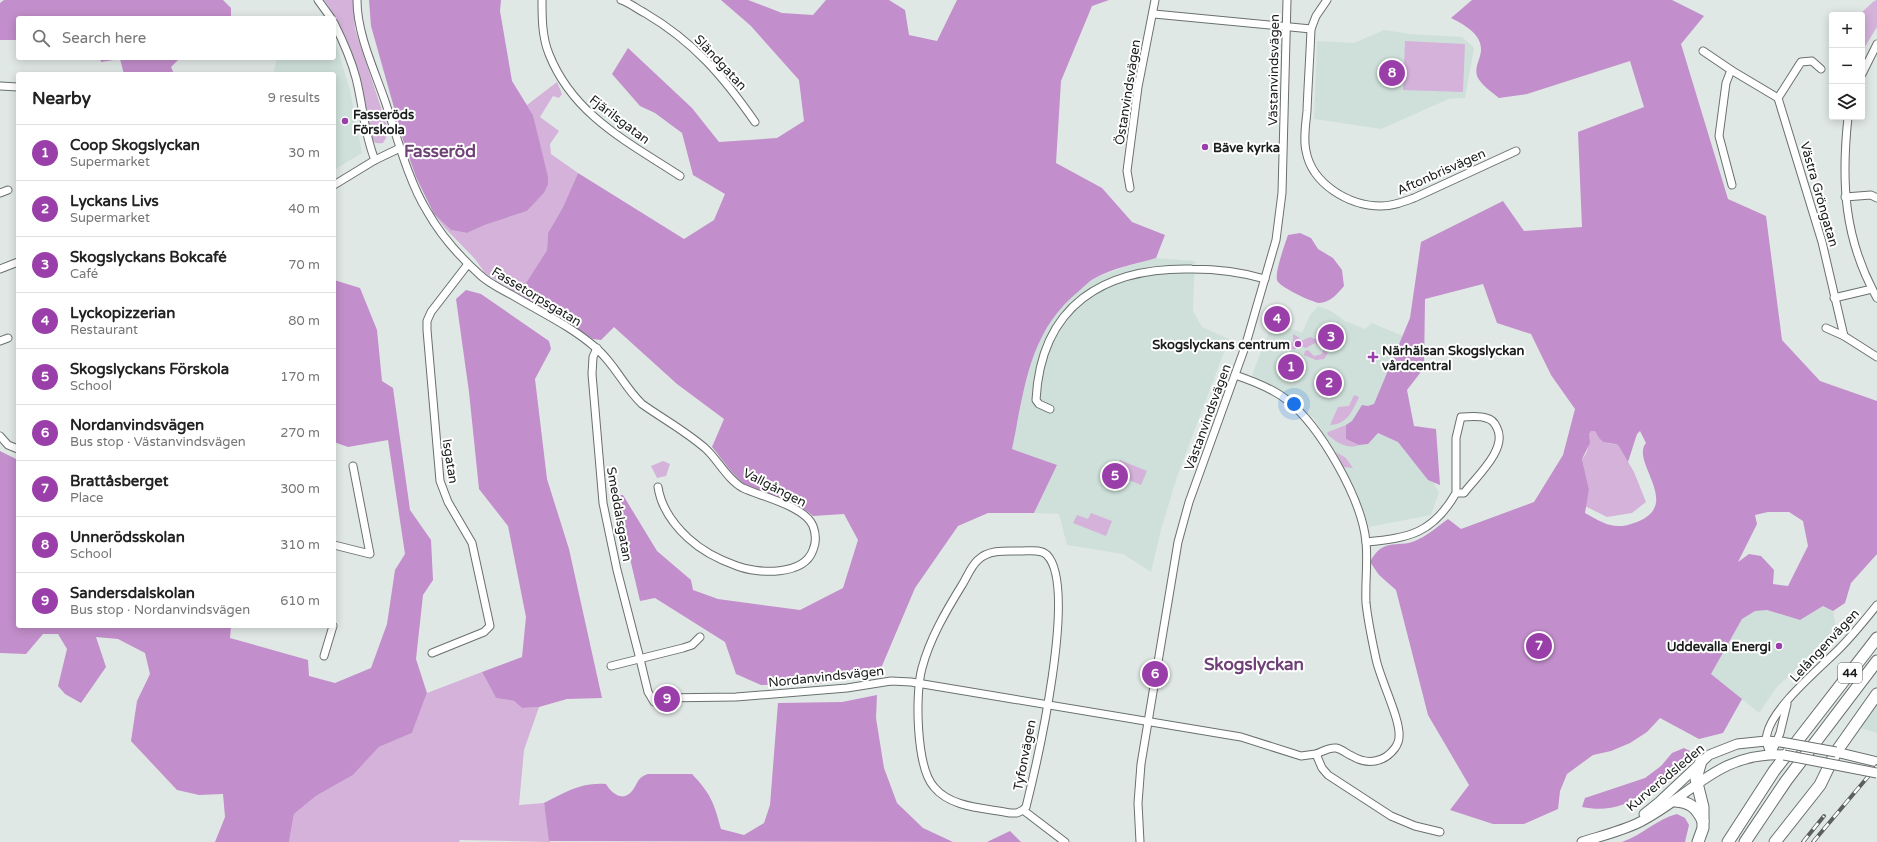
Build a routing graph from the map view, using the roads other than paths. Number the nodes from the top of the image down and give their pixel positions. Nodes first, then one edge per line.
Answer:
1 (318, 0) edge
2 (357, 0) edge
3 (542, 0) edge
4 (621, 0) edge
5 (1156, 0) edge
6 (1287, 0) edge
7 (1327, 0) edge
8 (1154, 14) junction
9 (330, 16) edge
10 (336, 27) edge
11 (1286, 27) junction
12 (1312, 29) junction
13 (1877, 44) edge
14 (1703, 51) dead end
15 (1865, 68) edge
16 (1821, 69) dead end
17 (1731, 70) junction
18 (0, 86) edge
19 (16, 87) edge
20 (1778, 98) junction
21 (1848, 120) edge
22 (755, 122) dead end
23 (400, 148) junction
24 (1516, 151) dead end
25 (375, 160) junction
26 (680, 176) dead end
27 (336, 184) edge
28 (1732, 185) dead end
29 (1130, 188) dead end
30 (8, 190) dead end
31 (0, 193) edge
32 (1845, 197) junction
33 (1877, 198) edge
34 (16, 263) edge
35 (468, 264) junction
36 (0, 269) edge
37 (1265, 279) junction
38 (1872, 288) junction
39 (1834, 298) junction
40 (1877, 298) edge
41 (1826, 328) dead end
42 (1844, 336) junction
43 (8, 338) dead end
44 (0, 341) edge
45 (597, 348) junction
46 (1877, 357) edge
47 (1235, 375) junction
48 (1050, 409) dead end
49 (0, 436) edge
50 (16, 447) edge
51 (354, 466) dead end
52 (658, 487) dead end
53 (1456, 493) junction
54 (1366, 542) junction
55 (336, 546) edge
56 (1877, 604) edge
57 (333, 628) edge
58 (700, 637) dead end
59 (1877, 638) edge
60 (432, 653) dead end
61 (324, 656) dead end
62 (640, 659) junction
63 (1877, 662) edge
64 (612, 666) dead end
65 (920, 684) junction
66 (1877, 694) edge
67 (658, 700) joint
68 (1788, 701) junction
69 (1046, 704) junction
70 (1148, 720) junction
71 (1766, 741) junction
72 (1779, 742) junction
73 (1836, 752) junction
74 (1316, 754) junction
75 (1771, 755) junction
76 (1701, 761) junction
77 (1877, 762) edge
78 (1830, 764) junction
79 (1877, 773) edge
80 (1697, 784) junction
81 (1674, 801) junction
82 (1023, 810) junction
83 (1703, 822) junction
84 (1440, 832) dead end
85 (1613, 833) junction
86 (1065, 842) edge
87 (1140, 842) edge
88 (1582, 842) edge
89 (1698, 842) edge
90 (1728, 842) edge
91 (1745, 842) edge
92 (1775, 842) edge

1 - 9 street
2 - 23 street, Fassetorpsgatan
3 - 26 street, Fjärilsgatan
4 - 22 street, Sländgatan
5 - 8 street, Östanvindsvägen
6 - 11 street, Västanvindsvägen
7 - 12 street, Aftonbrisvägen
8 - 11 street
8 - 29 street, Östanvindsvägen
10 - 25 street
11 - 12 street
11 - 37 street, Västanvindsvägen
12 - 24 street, Aftonbrisvägen
13 - 15 street
14 - 17 street
16 - 20 street
17 - 20 street
17 - 28 street
18 - 19 street
20 - 39 street, Västra Gröngatan
21 - 32 street
23 - 25 street
23 - 35 street, Fassetorpsgatan
25 - 27 street
30 - 31 street
32 - 33 street
32 - 38 street
34 - 36 street
35 - 45 street, Fassetorpsgatan
35 - 60 street, Isgatan
37 - 47 street, Västanvindsvägen
37 - 48 street
38 - 39 street
38 - 40 street
39 - 42 street, Västra Gröngatan
41 - 42 street
42 - 46 street
43 - 44 street
45 - 52 street, Vallgången
45 - 62 street, Smeddalsgatan
47 - 54 street, Nordanvindsvägen
47 - 70 street, Västanvindsvägen
49 - 50 street
51 - 55 street
53 - 53 street
53 - 54 street
54 - 74 street, Nordanvindsvägen
56 - 68 street, Lelångenvägen
57 - 61 street
58 - 62 street
59 - 90 highway, 44
62 - 64 street
62 - 67 street, Smeddalsgatan
63 - 91 highway, 44
65 - 67 street, Nordanvindsvägen
65 - 69 street, Nordanvindsvägen
65 - 69 street, Tyfonvägen
65 - 82 street, Tyfonvägen
66 - 73 highway
68 - 71 street, Lelångenvägen
68 - 72 street, Lelångenvägen
69 - 70 street, Nordanvindsvägen
69 - 82 street, Tyfonvägen
70 - 74 street, Nordanvindsvägen
70 - 87 street, Västanvindsvägen
71 - 72 main road, Kurverödsleden
71 - 75 street
71 - 76 main road, Kurverödsleden
72 - 73 main road, Kurverödsleden, bridge
72 - 75 street, Lelångenvägen
73 - 77 main road, Kurverödsleden
73 - 78 highway
74 - 84 street
75 - 78 main road, Kurverödsleden, bridge
75 - 80 main road, Kurverödsleden
76 - 80 highway
76 - 85 main road, Kurverödsleden
78 - 79 main road, Kurverödsleden, bridge
78 - 92 highway
80 - 81 main road, Kurverödsleden
80 - 83 highway
81 - 83 highway
81 - 85 main road, Kurverödsleden
82 - 86 street
83 - 89 highway
85 - 88 main road, Kurverödsleden

